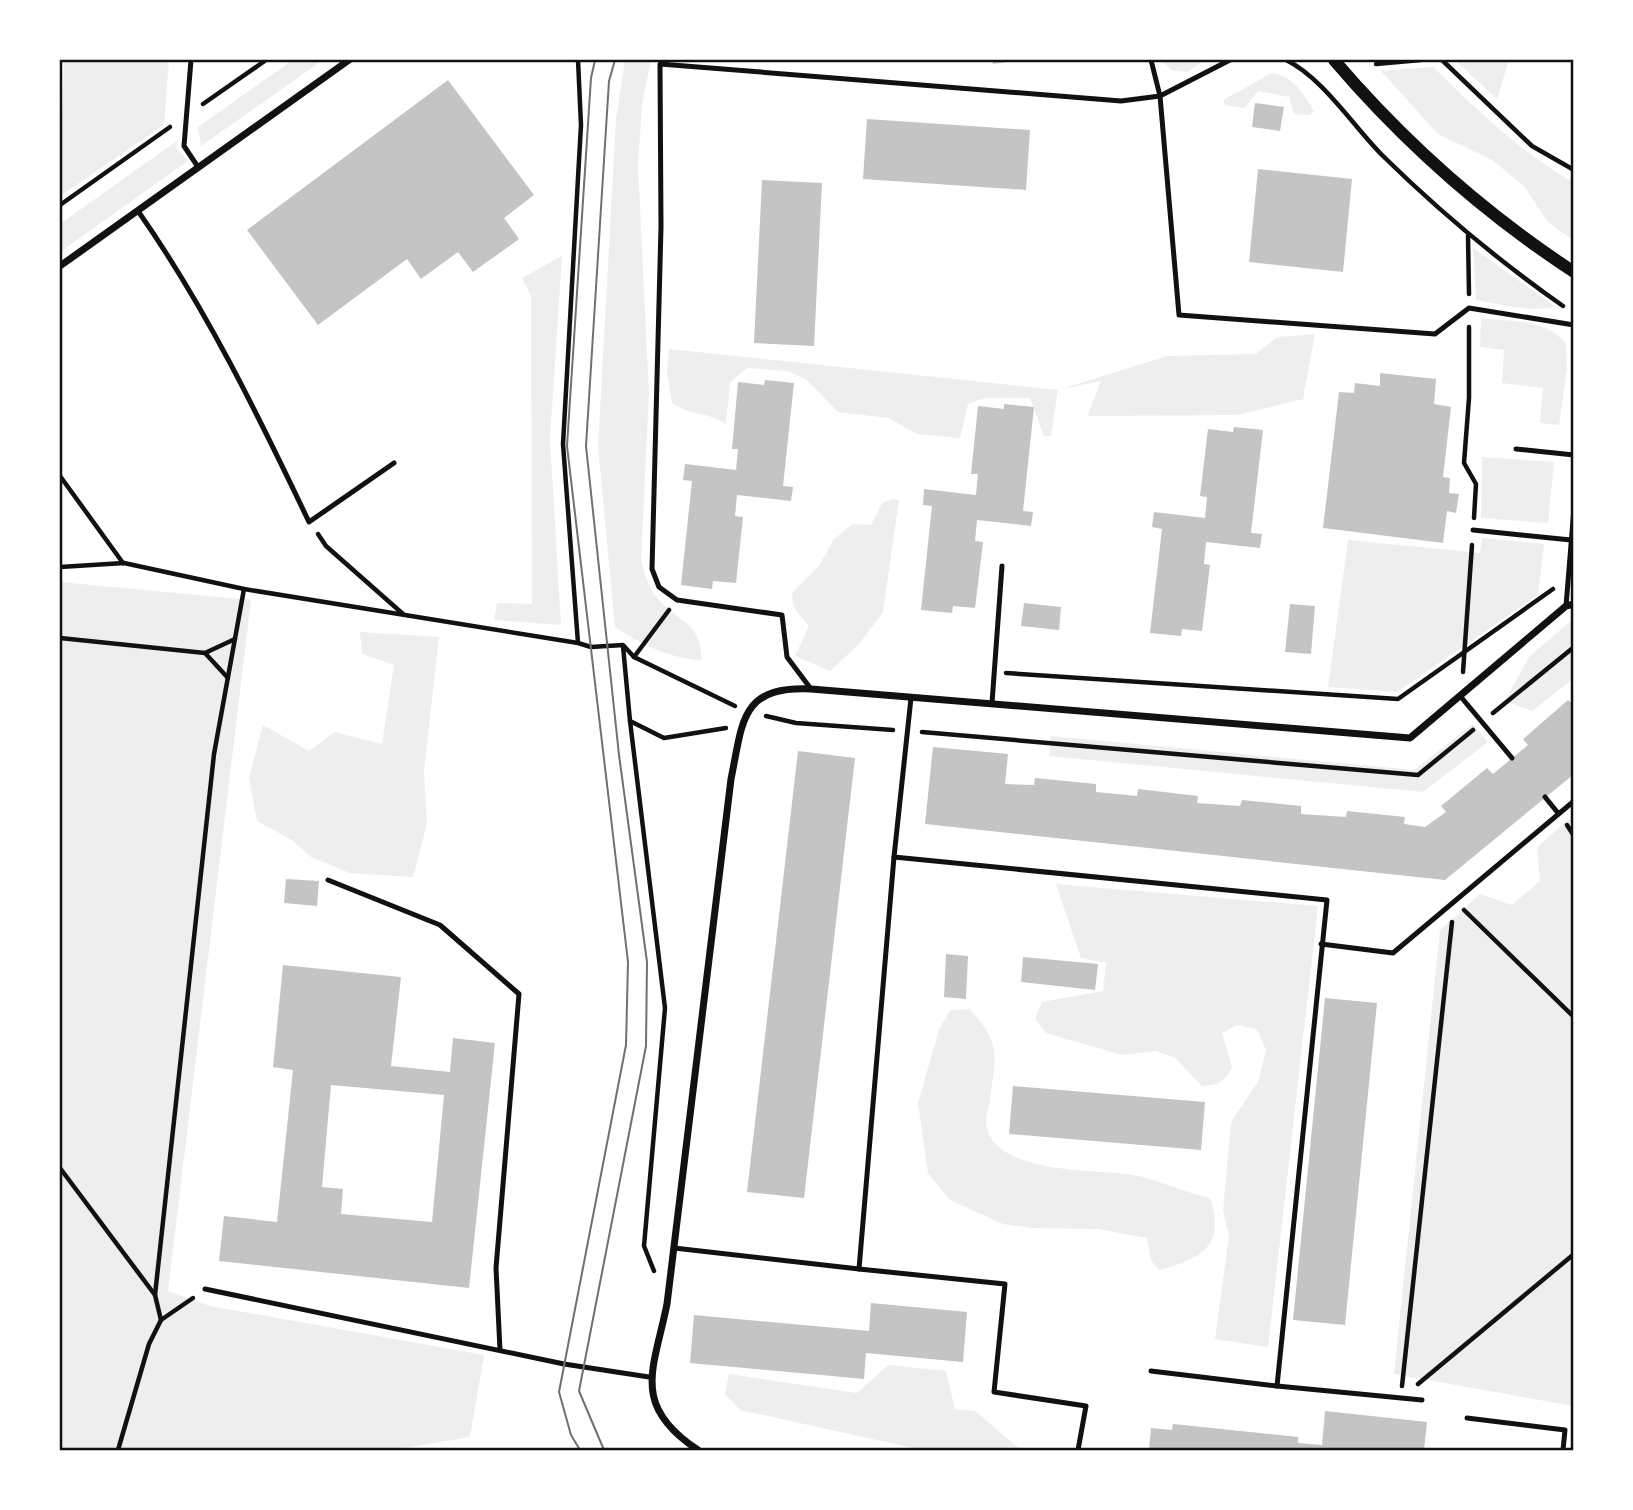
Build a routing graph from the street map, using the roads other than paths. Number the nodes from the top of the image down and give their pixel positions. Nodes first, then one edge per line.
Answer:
1 (191, 60) edge
2 (349, 60) edge
3 (1150, 60) edge
4 (1230, 60) edge
5 (1334, 60) edge
6 (660, 62) edge
7 (1160, 96) junction
8 (198, 167) junction
9 (138, 211) junction
10 (60, 266) edge
11 (1573, 272) edge
12 (1573, 325) edge
13 (1516, 449) dead end
14 (1573, 456) edge
15 (394, 463) dead end
16 (1573, 508) edge
17 (1473, 530) road end
18 (1571, 540) junction
19 (1002, 566) dead end
20 (1570, 605) edge
21 (811, 689) junction
22 (1461, 697) junction
23 (911, 698) junction
24 (992, 703) junction
25 (1512, 758) dead end
26 (1545, 797) dead end
27 (1573, 801) edge
28 (1558, 813) junction
29 (894, 857) junction
30 (328, 880) dead end
31 (1321, 944) junction
32 (674, 1248) junction
33 (859, 1269) junction
34 (205, 1289) road end
35 (500, 1350) junction
36 (1151, 1371) dead end
37 (649, 1377) junction
38 (1277, 1386) junction
39 (1422, 1400) dead end
40 (1467, 1418) dead end
41 (698, 1451) edge
42 (1078, 1451) edge
43 (1563, 1451) edge

1 - 8 lane
2 - 8 street
3 - 7 lane
4 - 7 lane
5 - 11 street
6 - 7 lane
6 - 21 lane
7 - 12 lane
8 - 9 street
9 - 10 street
9 - 15 lane
13 - 14 lane
16 - 18 lane
17 - 18 lane
18 - 20 lane
19 - 24 lane
20 - 22 street
21 - 23 street
21 - 32 street
22 - 24 street
22 - 25 lane
23 - 24 street
23 - 29 lane
26 - 28 lane
27 - 28 lane
28 - 31 lane
29 - 31 lane
29 - 33 lane
30 - 35 lane
31 - 38 lane
32 - 33 lane
32 - 37 street
33 - 42 lane
34 - 35 lane
35 - 37 lane
36 - 38 lane
37 - 41 street
38 - 39 lane
40 - 43 lane

